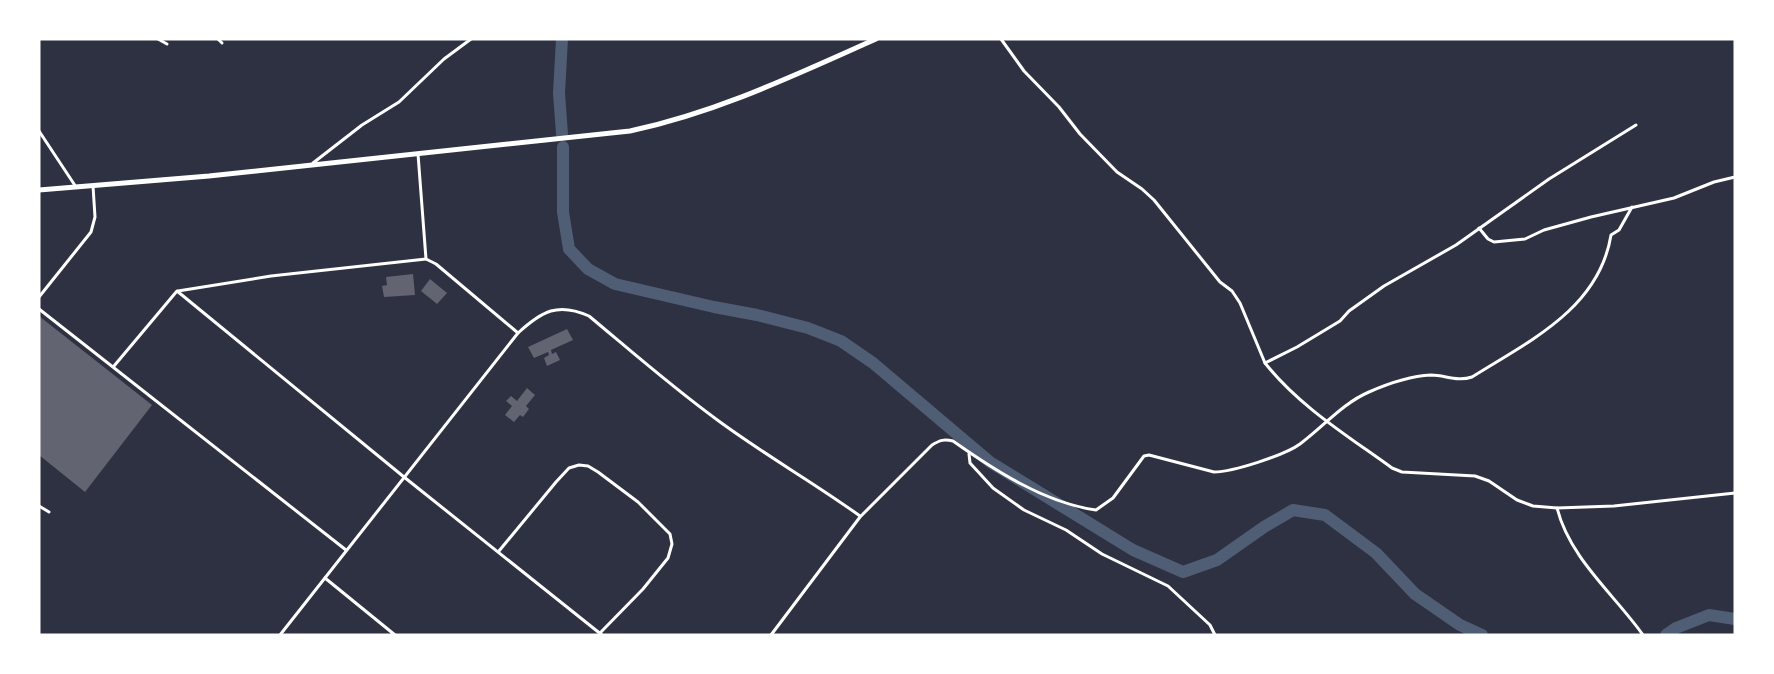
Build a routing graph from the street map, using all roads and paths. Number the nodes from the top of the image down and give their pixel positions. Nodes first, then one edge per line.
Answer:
1 (158, 39) edge
2 (218, 39) edge
3 (471, 39) edge
4 (876, 39) edge
5 (1001, 39) edge
6 (222, 43) dead end
7 (167, 44) dead end
8 (1636, 125) dead end
9 (39, 131) edge
10 (418, 154) junction
11 (311, 165) junction
12 (1735, 177) edge
13 (93, 186) junction
14 (76, 187) junction
15 (39, 190) edge
16 (1632, 207) junction
17 (1479, 228) junction
18 (426, 259) junction
19 (177, 291) junction
20 (39, 297) edge
21 (39, 309) edge
22 (518, 333) junction
23 (1265, 363) junction
24 (114, 366) junction
25 (1328, 422) junction
26 (969, 453) junction
27 (404, 477) junction
28 (1735, 493) edge
29 (39, 506) edge
30 (1557, 508) junction
31 (48, 512) dead end
32 (860, 517) junction
33 (346, 550) junction
34 (498, 551) junction
35 (325, 578) junction
36 (601, 634) edge
37 (280, 635) edge
38 (395, 635) edge
39 (771, 635) edge
40 (1215, 635) edge
41 (1643, 635) edge

1 - 7 street
2 - 6 street
3 - 11 street
4 - 10 highway
5 - 23 street
8 - 17 street
9 - 14 street
10 - 11 highway
10 - 18 street
11 - 13 highway
12 - 16 street
13 - 14 highway
13 - 20 street
14 - 15 highway
16 - 17 street
16 - 25 street
17 - 23 street
18 - 19 street
18 - 22 street
19 - 24 street
19 - 27 street
21 - 24 street
22 - 27 street
22 - 32 street
23 - 25 street
24 - 33 street
25 - 26 street
25 - 30 street
26 - 32 street
26 - 40 street
27 - 33 street
27 - 34 street
28 - 30 street
29 - 31 street
30 - 41 street
32 - 39 street
33 - 35 street
34 - 36 street
34 - 36 street
35 - 37 street
35 - 38 street

